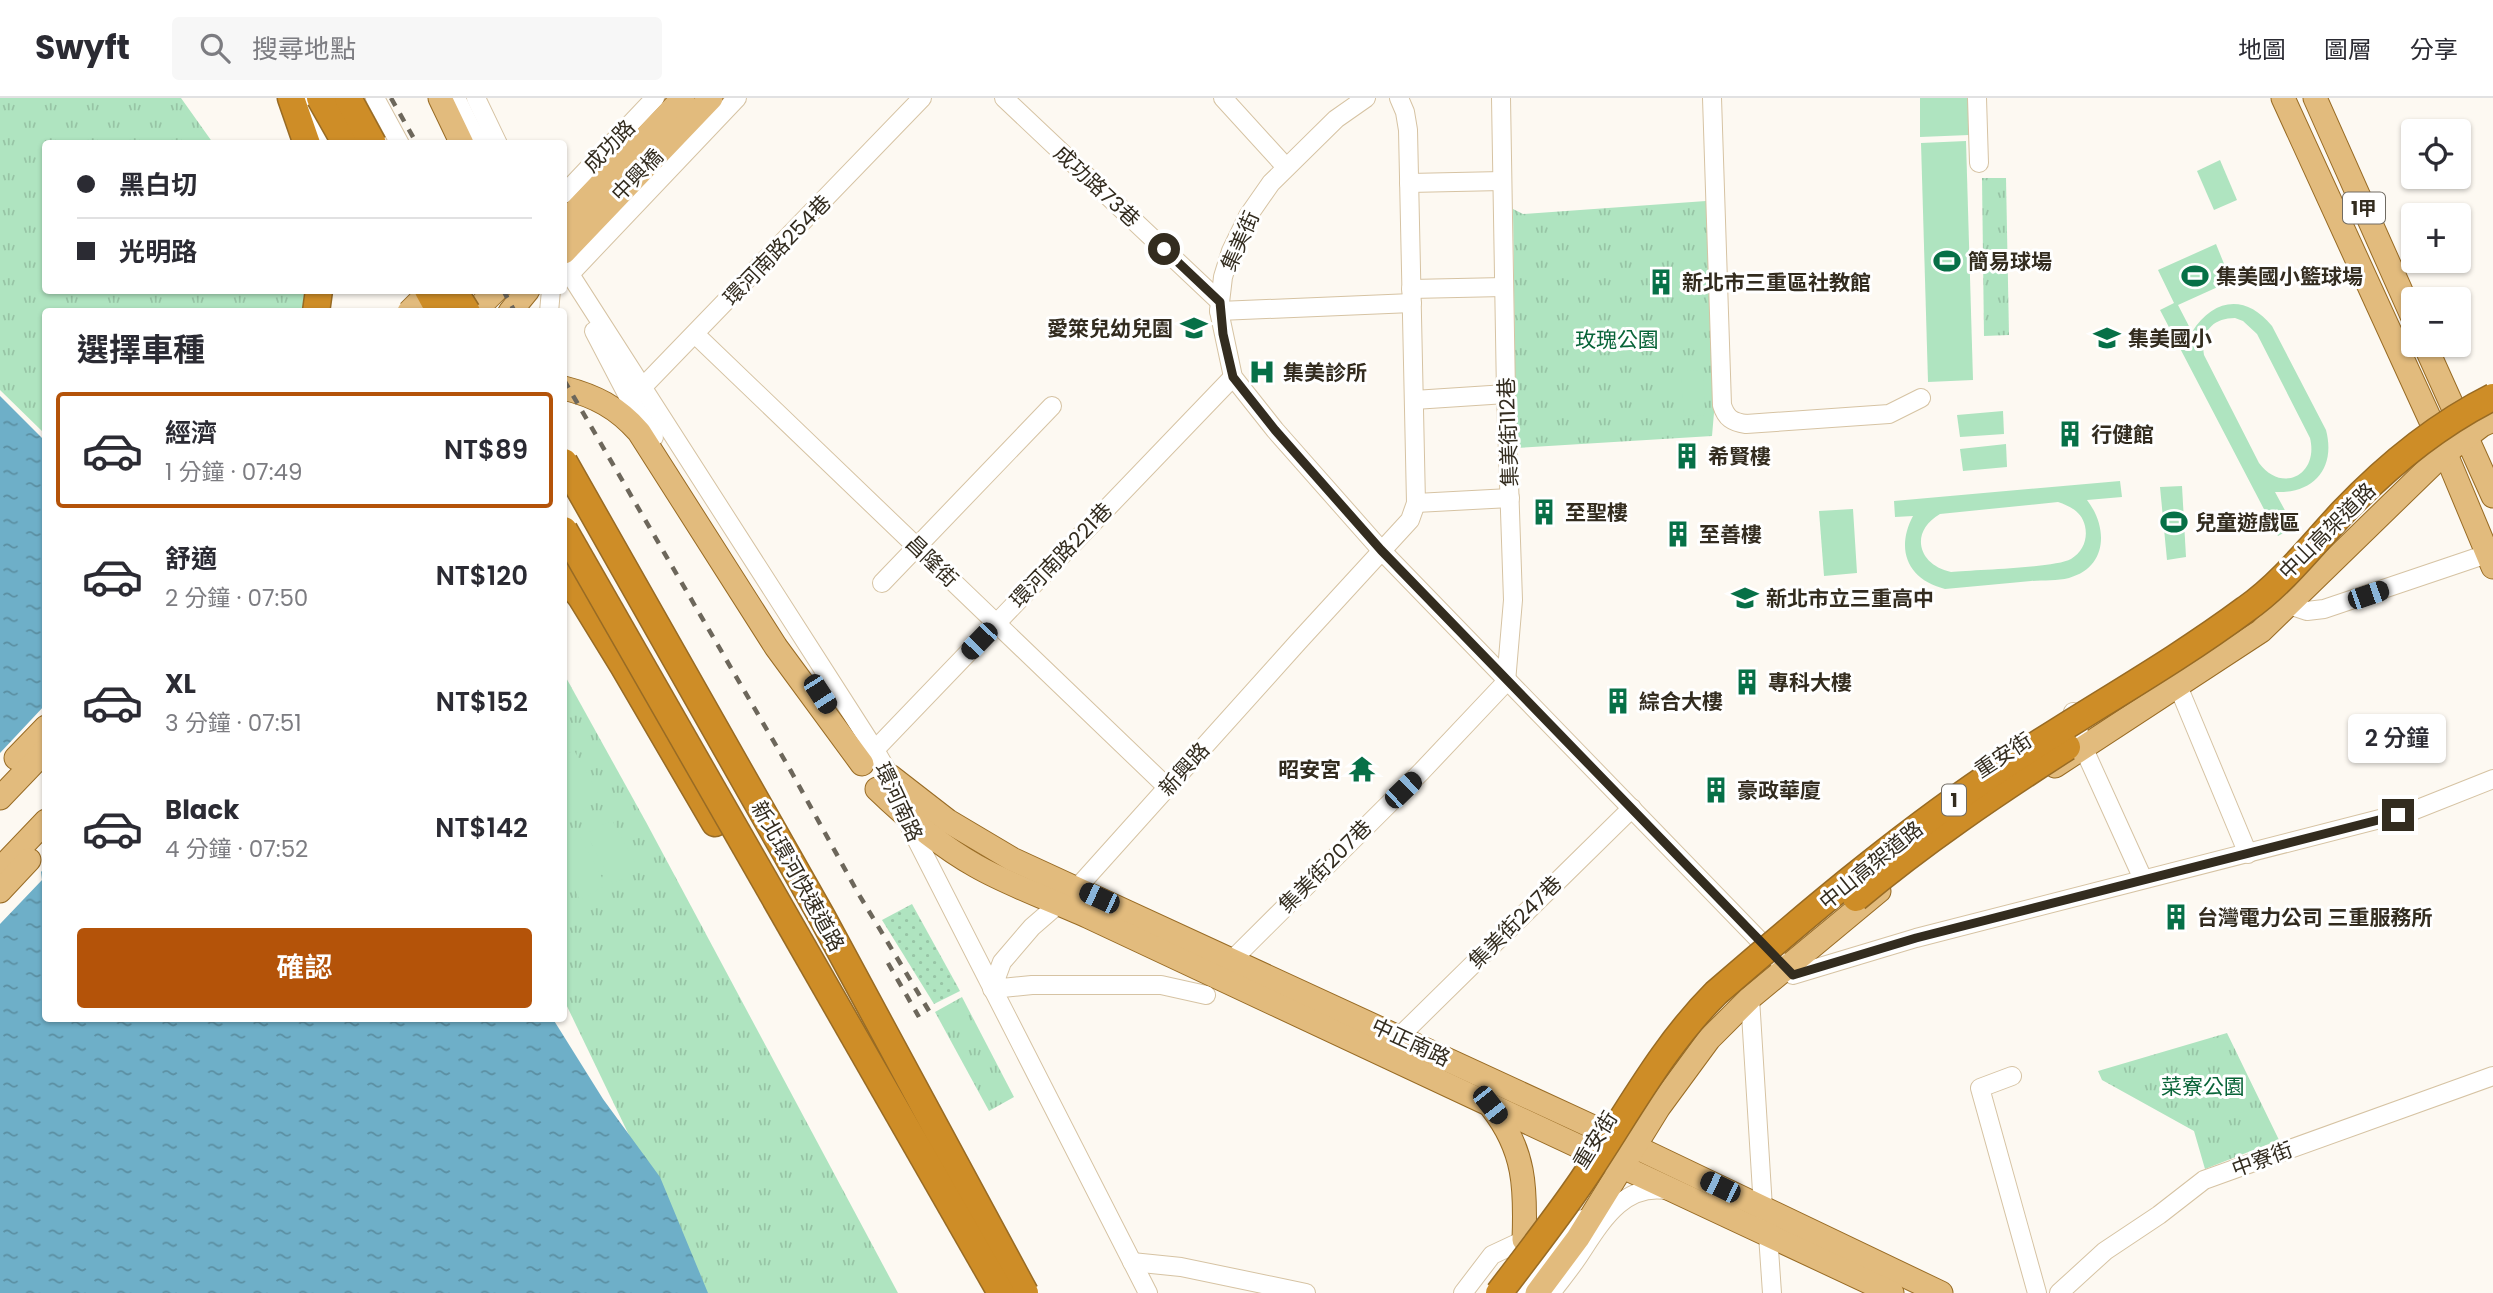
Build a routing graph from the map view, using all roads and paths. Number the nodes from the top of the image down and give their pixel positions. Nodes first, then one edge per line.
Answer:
1 (291, 98) edge
2 (300, 98) edge
3 (318, 98) edge
4 (332, 98) edge
5 (348, 98) edge
6 (375, 98) edge
7 (440, 98) edge
8 (456, 98) edge
9 (476, 98) edge
10 (655, 98) edge
11 (683, 98) edge
12 (711, 98) edge
13 (737, 98) edge
14 (922, 98) edge
15 (1004, 98) edge
16 (1223, 98) edge
17 (1366, 98) edge
18 (1399, 98) edge
19 (1501, 98) edge
20 (1712, 98) edge
21 (1977, 98) edge
22 (2283, 98) edge
23 (2315, 98) edge
24 (306, 140) edge
25 (323, 140) edge
26 (355, 140) edge
27 (356, 140) edge
28 (357, 140) edge
29 (399, 140) edge
30 (460, 140) edge
31 (476, 140) edge
32 (496, 140) edge
33 (1979, 163) dead end
34 (1285, 166) junction
35 (1502, 181) junction
36 (1409, 183) junction
37 (567, 191) edge
38 (567, 220) edge
39 (567, 264) edge
40 (567, 264) edge
41 (567, 270) edge
42 (1504, 287) junction
43 (2401, 291) edge
44 (477, 294) edge
45 (525, 294) edge
46 (1411, 296) junction
47 (449, 300) edge
48 (1220, 307) junction
49 (422, 308) edge
50 (513, 308) edge
51 (696, 335) junction
52 (2431, 357) edge
53 (1233, 377) junction
54 (567, 389) edge
55 (637, 394) junction
56 (1506, 394) junction
57 (2493, 396) edge
58 (1921, 398) dead end
59 (1414, 400) junction
60 (1052, 406) dead end
61 (2456, 412) junction
62 (2493, 418) edge
63 (2432, 426) junction
64 (2466, 436) junction
65 (2445, 452) junction
66 (567, 455) edge
67 (567, 467) edge
68 (2493, 496) edge
69 (1510, 498) junction
70 (567, 501) edge
71 (1416, 502) junction
72 (567, 538) edge
73 (567, 538) edge
74 (917, 547) junction
75 (1381, 550) junction
76 (2490, 560) edge
77 (567, 580) edge
78 (882, 583) dead end
79 (2289, 605) junction
80 (996, 623) junction
81 (681, 654) junction
82 (644, 676) junction
83 (1506, 682) junction
84 (2178, 686) junction
85 (2073, 710) junction
86 (42, 731) edge
87 (2083, 747) junction
88 (42, 754) edge
89 (868, 757) junction
90 (0, 775) edge
91 (2493, 779) edge
92 (884, 783) junction
93 (1168, 788) junction
94 (0, 798) edge
95 (1632, 807) junction
96 (903, 814) junction
97 (42, 825) edge
98 (42, 847) edge
99 (2248, 854) junction
100 (0, 869) edge
101 (2143, 879) junction
102 (0, 891) edge
103 (1069, 896) junction
104 (782, 914) junction
105 (1761, 942) junction
106 (1232, 960) junction
107 (1786, 968) junction
108 (992, 989) junction
109 (1206, 995) dead end
110 (1750, 998) junction
111 (1399, 1037) junction
112 (2012, 1076) dead end
113 (2493, 1076) edge
114 (1490, 1105) junction
115 (1602, 1131) junction
116 (1634, 1146) junction
117 (1589, 1151) junction
118 (1622, 1167) junction
119 (1563, 1191) junction
120 (1675, 1191) junction
121 (1608, 1203) junction
122 (1763, 1208) junction
123 (1768, 1235) junction
124 (1524, 1240) junction
125 (1132, 1262) junction
126 (994, 1293) edge
127 (1001, 1293) edge
128 (1014, 1293) edge
129 (1025, 1293) edge
130 (1037, 1293) edge
131 (1148, 1293) edge
132 (1306, 1293) edge
133 (1463, 1293) edge
134 (1484, 1293) edge
135 (1498, 1293) edge
136 (1519, 1293) edge
137 (1537, 1293) edge
138 (1551, 1293) edge
139 (1772, 1293) edge
140 (1892, 1293) edge
141 (1941, 1293) edge
142 (2037, 1293) edge
143 (2059, 1293) edge

1 - 24 highway
2 - 25 street
3 - 26 highway, bridge
4 - 27 highway
5 - 28 highway, bridge
6 - 29 street
7 - 30 main road
8 - 31 street
9 - 32 street
10 - 37 street, 成功路
11 - 38 main road, 中興橋
12 - 39 main road, 中興橋
13 - 40 street
14 - 51 street, 環河南路254巷
15 - 48 street, 成功路73巷
16 - 34 street
17 - 34 street, 集美街
18 - 36 street
19 - 35 street, 集美街112巷
20 - 58 street
21 - 33 street
22 - 63 main road, 1甲
23 - 43 main road, 1甲
34 - 48 street, 集美街
35 - 36 street
35 - 42 street, 集美街112巷
36 - 46 street
41 - 55 street, 環河南路
42 - 46 street
42 - 56 street, 集美街112巷
44 - 47 main road
45 - 50 main road
46 - 48 street
46 - 59 street
47 - 49 main road, bridge
48 - 53 street, 集美街
51 - 55 street, 環河南路254巷
51 - 74 street, 昌隆街
52 - 61 main road
53 - 75 street, 集美街
53 - 80 street, 環河南路221巷
54 - 89 main road
55 - 89 street, 環河南路
55 - 89 street, 環河南路
56 - 59 street
56 - 69 street, 集美街112巷
57 - 61 main road, 1
57 - 135 highway, 中山高架道路 / 1, bridge
59 - 71 street
60 - 74 street
61 - 63 main road, 1
61 - 64 main road
62 - 64 main road, 1
62 - 136 highway, 中山高架道路 / 1, bridge
63 - 65 main road, 1甲
63 - 85 main road, 重安街 / 1
64 - 65 main road, 1
64 - 68 main road
65 - 76 main road, 1甲
65 - 79 main road, 重安街 / 1
66 - 81 street
67 - 129 highway, 新北環河快速道路, bridge
69 - 71 street
69 - 83 street, 集美街112巷
70 - 128 highway
71 - 75 street, 新興路
72 - 82 street
73 - 104 highway, 新北環河快速道路, bridge
74 - 78 street
74 - 80 street, 昌隆街
75 - 83 street, 集美街
75 - 93 street, 新興路
76 - 79 street
77 - 104 highway, bridge
79 - 84 main road, 重安街 / 1
80 - 89 street, 環河南路221巷
80 - 93 street, 昌隆街
81 - 82 street
81 - 130 street
82 - 126 street
83 - 95 street, 集美街
83 - 106 street, 集美街207巷
84 - 87 main road, 重安街 / 1
84 - 99 street
85 - 87 street
85 - 105 main road, 重安街 / 1
86 - 90 main road
87 - 101 street
87 - 107 main road, 重安街 / 1
88 - 94 main road
89 - 92 street
91 - 99 street
92 - 96 main road, 中正南路
92 - 103 main road, 中正南路
93 - 103 street, 新興路
95 - 105 street, 集美街
95 - 111 street, 集美街247巷
96 - 103 main road, 中正南路
96 - 108 street, 環河南路
97 - 100 main road
98 - 102 main road
99 - 101 street
101 - 107 street
103 - 106 main road, 中正南路
103 - 108 street, 新興路
103 - 114 main road, 中正南路
104 - 127 highway, 新北環河快速道路, bridge
105 - 107 street, 集美街
105 - 115 main road, 重安街 / 1
106 - 111 main road, 中正南路
107 - 110 main road, 重安街 / 1
108 - 109 street
108 - 125 street, 環河南路
110 - 116 main road, 重安街 / 1
110 - 122 street
111 - 115 main road, 中正南路
112 - 142 street
113 - 143 street, 中寮街
114 - 117 main road, 中正南路
114 - 124 main road
115 - 116 main road, 中正南路
115 - 117 main road, 重安街 / 1
116 - 118 main road, 重安街 / 1
116 - 122 main road, 中正南路
117 - 118 main road, 中正南路
117 - 119 main road, 重安街 / 1
118 - 120 main road, 中正南路
118 - 121 main road, 重安街 / 1
119 - 124 main road, 重安街 / 1
119 - 135 street, 重安街
120 - 121 street, 重安街
120 - 123 main road, 中正南路
121 - 136 street, 重安街
121 - 137 main road, 1
121 - 138 street, 重安街
122 - 123 street
122 - 141 main road, 中正南路
123 - 139 street
123 - 140 main road, 中正南路
124 - 133 street, 重安街
124 - 134 main road, 1
125 - 131 street, 環河南路
125 - 132 street

